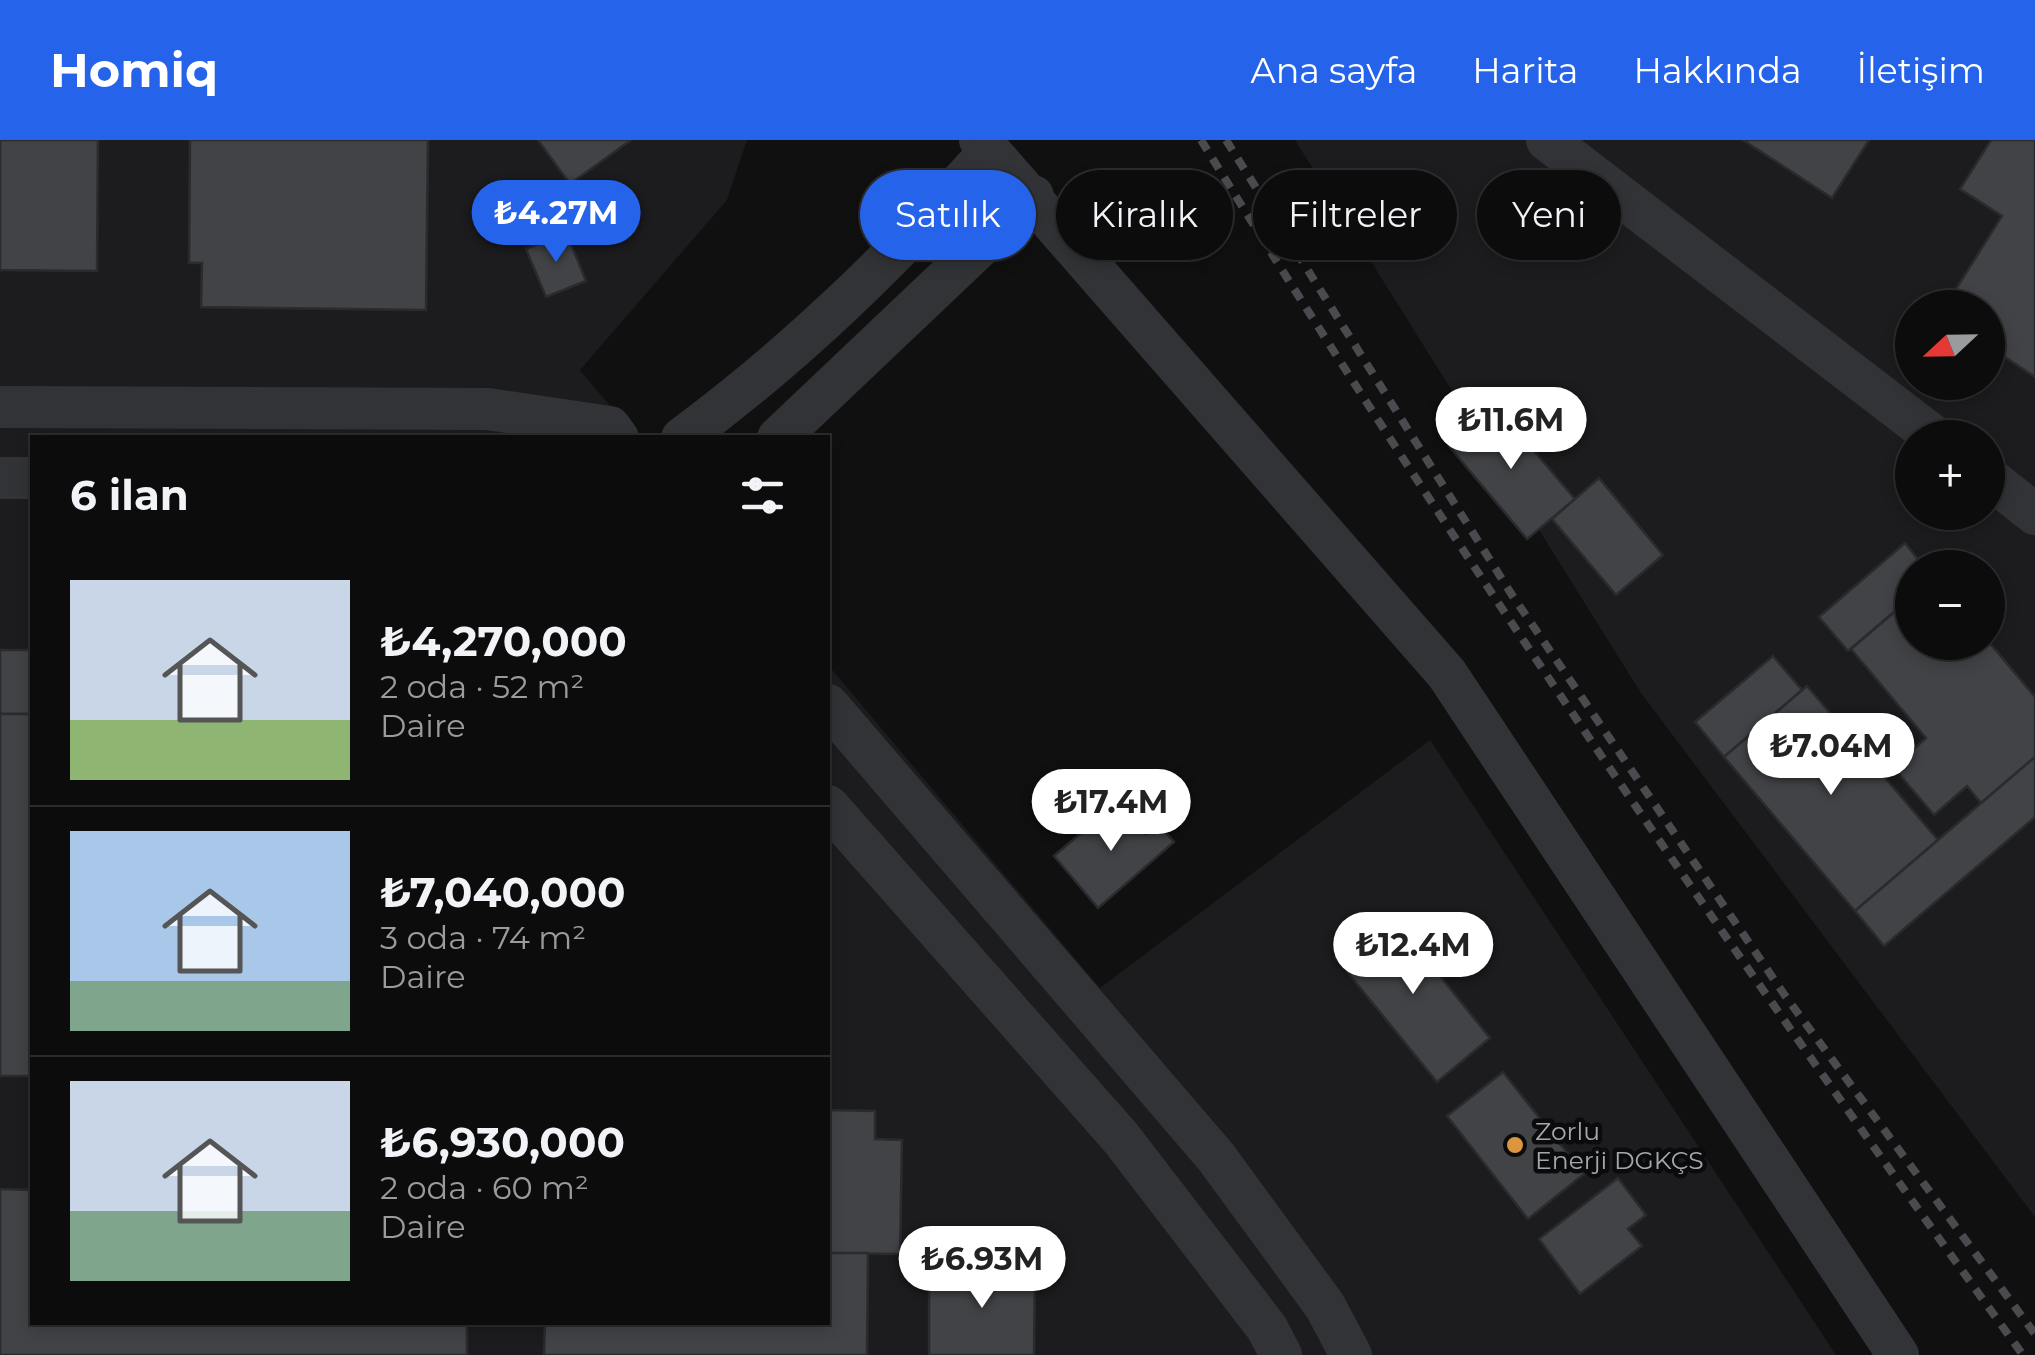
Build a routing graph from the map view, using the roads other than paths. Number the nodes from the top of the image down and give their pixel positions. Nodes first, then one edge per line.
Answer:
1 (1546, 140) edge
2 (984, 146) edge
3 (1008, 170) edge
4 (1036, 199) edge
5 (966, 260) edge
6 (0, 407) edge
7 (1912, 420) edge
8 (616, 435) edge
9 (686, 435) edge
10 (781, 435) edge
11 (0, 478) edge
12 (30, 478) edge
13 (2005, 490) edge
14 (2035, 514) edge
15 (830, 707) edge
16 (830, 808) edge
17 (1281, 1355) edge
18 (1351, 1355) edge
19 (1898, 1355) edge

1 - 7 street
2 - 3 street
2 - 9 street
4 - 19 street
5 - 10 street
6 - 8 street
11 - 12 street
13 - 14 street
15 - 18 street
16 - 17 street

